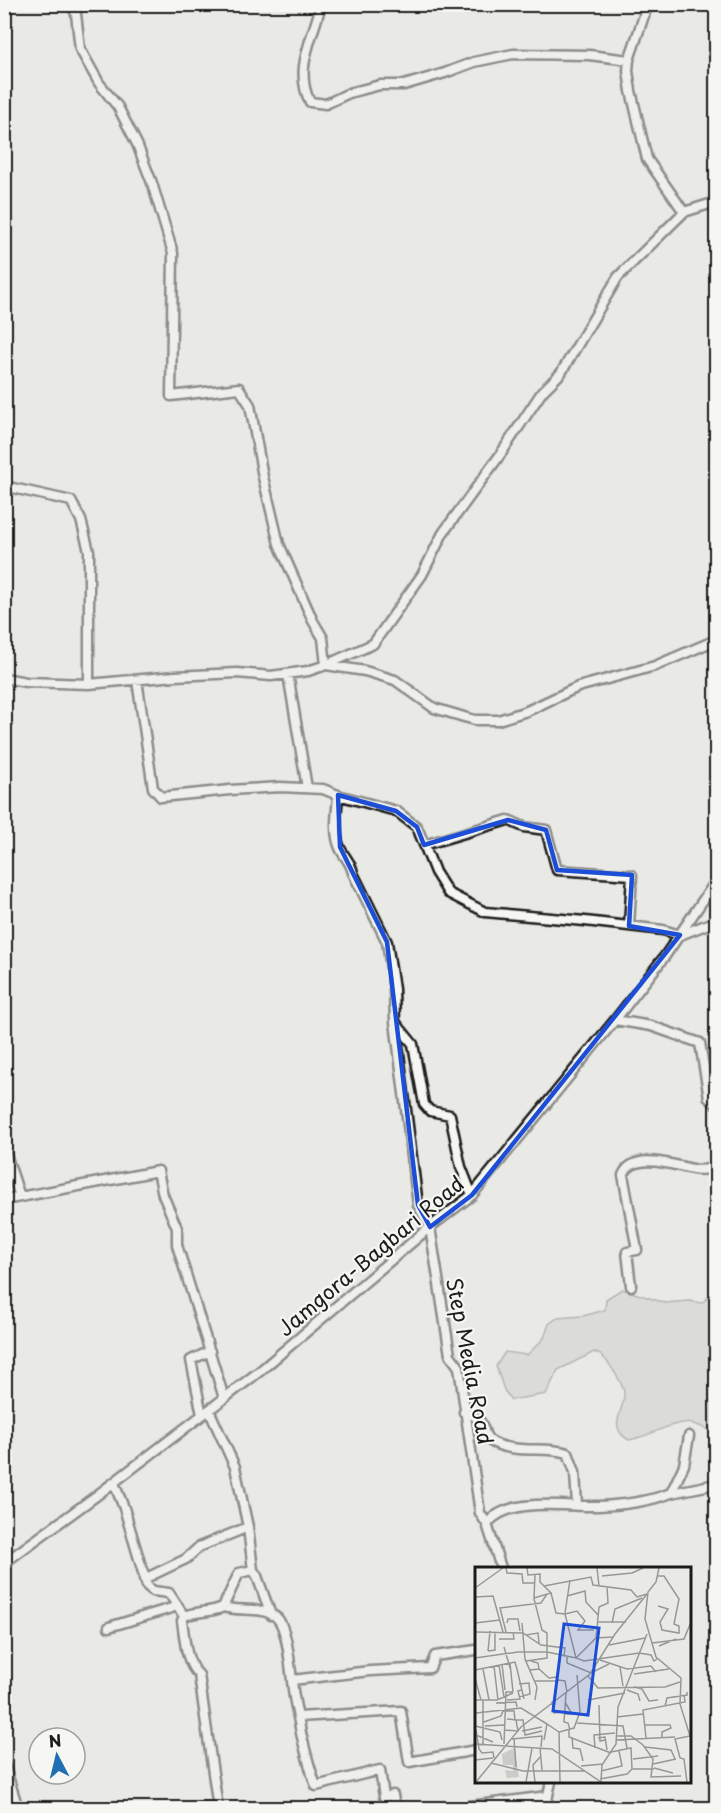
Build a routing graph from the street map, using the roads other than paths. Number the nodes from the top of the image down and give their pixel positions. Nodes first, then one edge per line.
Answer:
1 (72, 4) edge
2 (321, 4) edge
3 (648, 4) edge
4 (629, 60) junction
5 (717, 202) edge
6 (684, 212) junction
7 (4, 486) edge
8 (717, 640) edge
9 (327, 665) junction
10 (288, 674) junction
11 (4, 678) edge
12 (137, 680) junction
13 (88, 684) junction
14 (307, 788) junction
15 (338, 795) junction
16 (424, 845) junction
17 (717, 881) edge
18 (717, 921) edge
19 (629, 926) junction
20 (680, 934) junction
21 (615, 1020) junction
22 (395, 1022) junction
23 (717, 1104) edge
24 (4, 1148) edge
25 (717, 1168) edge
26 (472, 1195) junction
27 (20, 1197) junction
28 (4, 1200) edge
29 (430, 1227) junction
30 (631, 1286) dead end
31 (210, 1351) junction
32 (225, 1398) junction
33 (206, 1412) junction
34 (464, 1412) junction
35 (689, 1436) dead end
36 (114, 1483) junction
37 (717, 1484) edge
38 (671, 1493) junction
39 (577, 1506) junction
40 (487, 1524) junction
41 (248, 1527) junction
42 (4, 1563) edge
43 (500, 1567) edge
44 (253, 1570) junction
45 (144, 1579) junction
46 (177, 1606) junction
47 (223, 1606) junction
48 (271, 1615) junction
49 (184, 1616) junction
50 (109, 1627) dead end
51 (475, 1650) edge
52 (292, 1680) junction
53 (298, 1717) junction
54 (475, 1750) edge
55 (4, 1764) edge
56 (552, 1783) edge
57 (548, 1796) junction
58 (218, 1807) edge
59 (18, 1809) edge
60 (197, 1809) edge
61 (395, 1809) edge
62 (454, 1809) edge
63 (546, 1809) edge

1 - 9 street
2 - 4 street
3 - 4 street
4 - 6 street
5 - 6 street
6 - 9 street
7 - 13 street
8 - 9 street
9 - 10 street
10 - 12 street
10 - 14 street
11 - 13 street
12 - 13 street
12 - 14 street
14 - 15 street
15 - 16 street
15 - 22 street, Step Media Road
16 - 19 street
16 - 19 street
17 - 20 street, Jamgora-Bagbari Road
18 - 20 street
19 - 20 street
20 - 21 street, Jamgora-Bagbari Road
21 - 23 street
21 - 26 street, Jamgora-Bagbari Road
22 - 26 street
22 - 29 street, Step Media Road
24 - 27 street
25 - 30 street
26 - 29 street, Jamgora-Bagbari Road
27 - 28 street
27 - 31 street
29 - 32 street, Jamgora-Bagbari Road
29 - 34 street, Step Media Road
31 - 32 street
31 - 33 street
32 - 33 street, Jamgora-Bagbari Road
33 - 36 street, Jamgora-Bagbari Road
33 - 41 street
34 - 39 street
34 - 40 street, Step Media Road
35 - 38 street
36 - 42 street, Jamgora-Bagbari Road
36 - 45 street
37 - 38 street
38 - 39 street
39 - 40 street
40 - 43 street, Step Media Road
41 - 44 street
41 - 45 street
44 - 47 street
44 - 48 street
45 - 46 street
46 - 49 street
46 - 50 street
47 - 48 street
47 - 49 street
48 - 52 street
49 - 58 street
51 - 52 street
52 - 53 street
53 - 54 street
53 - 61 street
55 - 59 street
56 - 57 street
57 - 62 street
57 - 63 street
58 - 60 street

